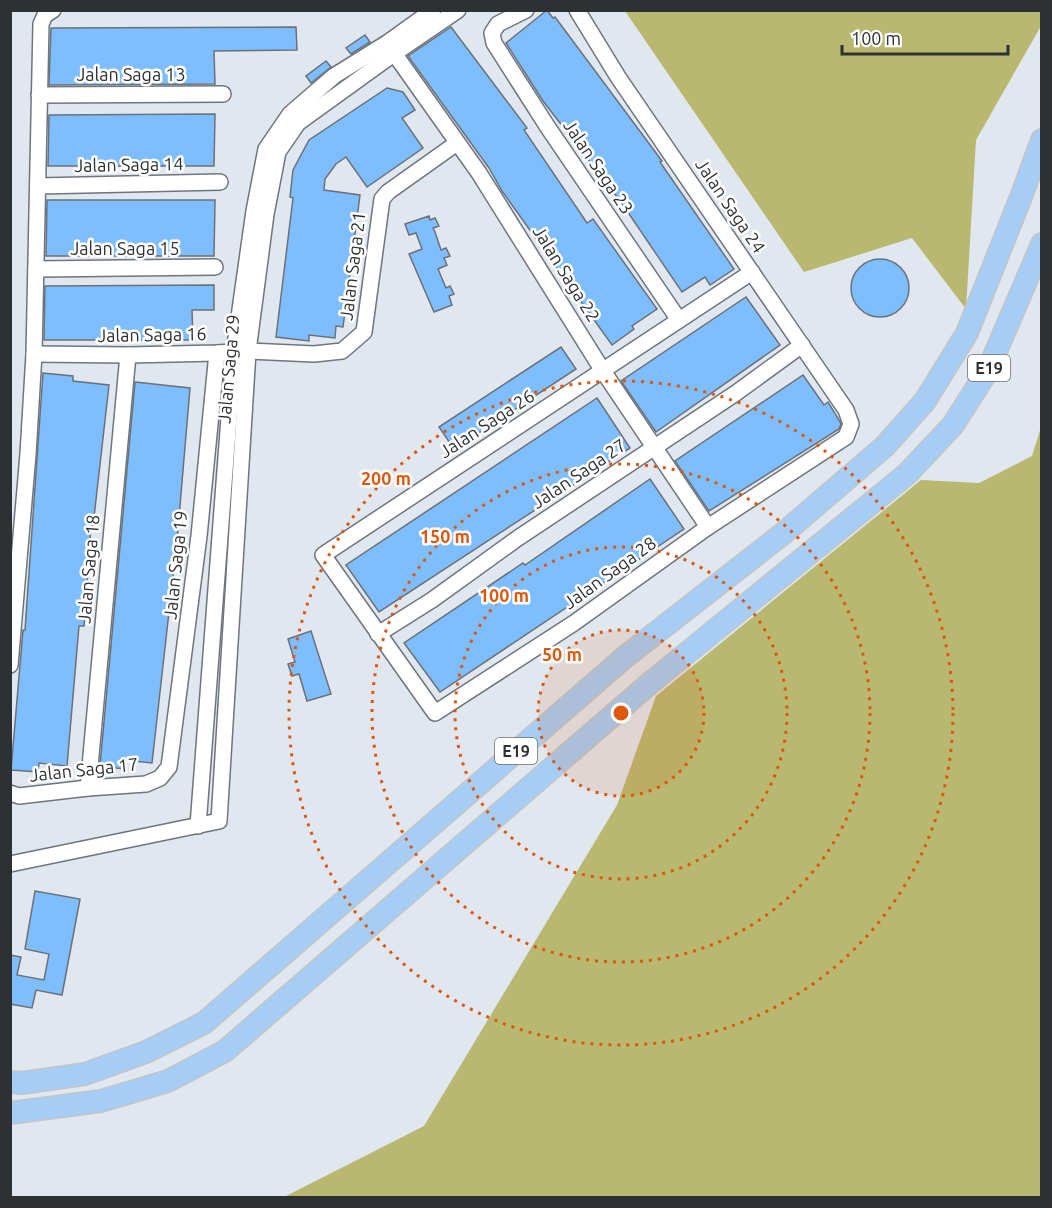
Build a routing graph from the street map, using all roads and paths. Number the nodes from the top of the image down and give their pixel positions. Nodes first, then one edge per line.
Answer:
1 (433, 10) edge
2 (458, 10) edge
3 (525, 10) edge
4 (577, 10) edge
5 (49, 13) edge
6 (391, 48) junction
7 (39, 94) junction
8 (223, 94) dead end
9 (1041, 140) edge
10 (457, 143) junction
11 (220, 182) dead end
12 (38, 186) junction
13 (1041, 244) edge
14 (215, 267) dead end
15 (36, 269) junction
16 (752, 272) junction
17 (679, 320) junction
18 (802, 345) junction
19 (241, 351) junction
20 (342, 351) joint
21 (217, 353) junction
22 (34, 354) junction
23 (128, 355) junction
24 (603, 371) junction
25 (851, 424) joint
26 (654, 447) junction
27 (708, 527) junction
28 (378, 634) junction
29 (10, 665) edge
30 (160, 778) joint
31 (88, 788) junction
32 (10, 793) edge
33 (198, 821) junction
34 (10, 854) edge
35 (10, 864) edge
36 (10, 1082) edge
37 (10, 1113) edge

1 - 6 street, Jalan Saga 29
2 - 6 street, Jalan Saga 29
3 - 17 street, Jalan Saga 23
4 - 16 street, Jalan Saga 24
5 - 7 street
6 - 10 street, Jalan Saga 22
6 - 19 street, Jalan Saga 29
7 - 8 street, Jalan Saga 13
7 - 12 street
9 - 36 highway, E19
10 - 20 street, Jalan Saga 21
10 - 24 street, Jalan Saga 22
11 - 12 street, Jalan Saga 14
12 - 15 street
13 - 37 highway, E19
14 - 15 street, Jalan Saga 15
15 - 22 street
16 - 17 street, Jalan Saga 26
16 - 18 street, Jalan Saga 24
17 - 24 street, Jalan Saga 26
18 - 25 street, Jalan Saga 24
18 - 26 street, Jalan Saga 27
19 - 20 street, Jalan Saga 16
19 - 21 street, Jalan Saga 16
19 - 33 street, Jalan Saga 29
19 - 33 street, Jalan Saga 29
21 - 23 street, Jalan Saga 16
21 - 30 street, Jalan Saga 19
22 - 23 street, Jalan Saga 16
22 - 29 street
23 - 31 street, Jalan Saga 18
24 - 26 street, Jalan Saga 22
24 - 28 street, Jalan Saga 26
25 - 27 street, Jalan Saga 28
26 - 27 street, Jalan Saga 22
26 - 28 street, Jalan Saga 27
27 - 28 street, Jalan Saga 28
30 - 31 street, Jalan Saga 17
31 - 32 street, Jalan Saga 17
33 - 34 street
33 - 35 street

